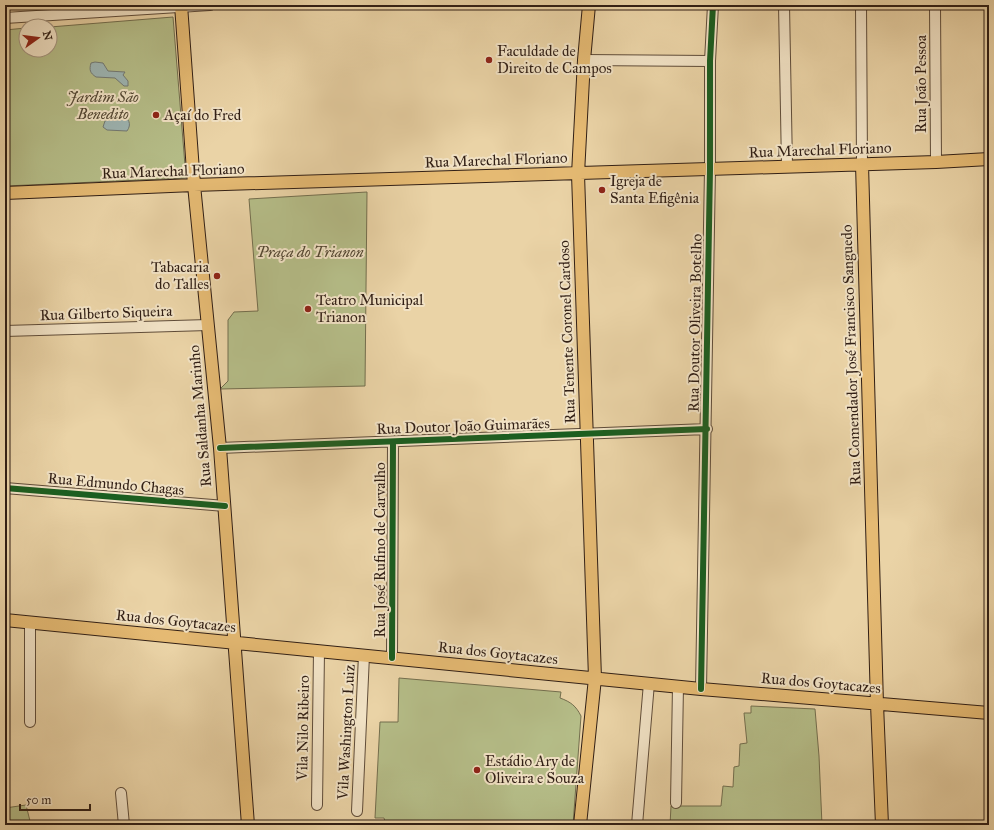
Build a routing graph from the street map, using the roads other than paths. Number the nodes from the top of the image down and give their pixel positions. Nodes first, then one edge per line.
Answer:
1 (210, 5) edge
2 (589, 5) edge
3 (713, 5) edge
4 (784, 5) edge
5 (861, 5) edge
6 (936, 5) edge
7 (181, 6) edge
8 (5, 18) edge
9 (584, 60) junction
10 (710, 61) junction
11 (989, 159) edge
12 (936, 162) junction
13 (862, 164) junction
14 (787, 166) junction
15 (710, 169) junction
16 (578, 174) junction
17 (194, 185) junction
18 (5, 193) edge
19 (208, 325) junction
20 (5, 331) edge
21 (706, 429) junction
22 (587, 434) junction
23 (393, 442) junction
24 (220, 448) junction
25 (5, 488) edge
26 (225, 506) junction
27 (5, 620) edge
28 (30, 623) junction
29 (235, 643) junction
30 (319, 651) junction
31 (364, 655) junction
32 (392, 658) junction
33 (595, 678) junction
34 (649, 684) junction
35 (678, 686) junction
36 (702, 689) junction
37 (877, 704) junction
38 (989, 713) edge
39 (30, 722) dead end
40 (121, 793) dead end
41 (676, 803) dead end
42 (317, 805) dead end
43 (357, 811) dead end
44 (124, 825) edge
45 (248, 825) edge
46 (580, 825) edge
47 (637, 825) edge
48 (882, 825) edge

1 - 7 street
2 - 9 main road, Rua Tenente Coronel Cardoso
3 - 10 street, Rua Doutor Oliveira Botelho
4 - 14 street
5 - 13 street, Rua Comendador José Francisco Sanguedo
6 - 12 street, Rua João Pessoa
7 - 8 street
7 - 17 main road, Rua Saldanha Marinho
9 - 10 street
9 - 16 main road, Rua Tenente Coronel Cardoso
10 - 15 street, Rua Doutor Oliveira Botelho
11 - 12 main road, Rua Marechal Floriano
12 - 13 main road, Rua Marechal Floriano
13 - 14 main road, Rua Marechal Floriano
13 - 37 main road, Rua Comendador José Francisco Sanguedo
14 - 15 main road, Rua Marechal Floriano
15 - 16 main road, Rua Marechal Floriano
15 - 21 street, Rua Doutor Oliveira Botelho
16 - 17 main road, Rua Marechal Floriano
16 - 22 main road, Rua Tenente Coronel Cardoso
17 - 18 main road, Rua Marechal Floriano
17 - 19 main road, Rua Saldanha Marinho
19 - 20 street, Rua Gilberto Siqueira
19 - 24 main road, Rua Saldanha Marinho
21 - 22 street, Rua Doutor João Guimarães
21 - 36 street, Rua Doutor Oliveira Botelho
22 - 23 street, Rua Doutor João Guimarães
22 - 33 main road, Rua Tenente Coronel Cardoso
23 - 24 street, Rua Doutor João Guimarães
23 - 32 street, Rua José Rufino de Carvalho
24 - 26 main road, Rua Saldanha Marinho
25 - 26 street, Rua Edmundo Chagas
26 - 29 main road, Rua Saldanha Marinho
27 - 28 main road, Rua dos Goytacazes
28 - 29 main road, Rua dos Goytacazes
28 - 39 street
29 - 30 main road, Rua dos Goytacazes
29 - 45 main road, Rua Saldanha Marinho
30 - 31 main road, Rua dos Goytacazes
30 - 42 street, Vila Nilo Ribeiro
31 - 32 main road, Rua dos Goytacazes
31 - 43 street, Vila Washington Luiz
32 - 33 main road, Rua dos Goytacazes
33 - 34 main road, Rua dos Goytacazes
33 - 46 main road, Rua Tenente Coronel Cardoso
34 - 35 main road, Rua dos Goytacazes
34 - 47 street
35 - 36 main road, Rua dos Goytacazes
35 - 41 street
36 - 37 main road, Rua dos Goytacazes
37 - 38 main road, Rua dos Goytacazes
37 - 48 main road, Rua Comendador José Francisco Sanguedo
40 - 44 street

